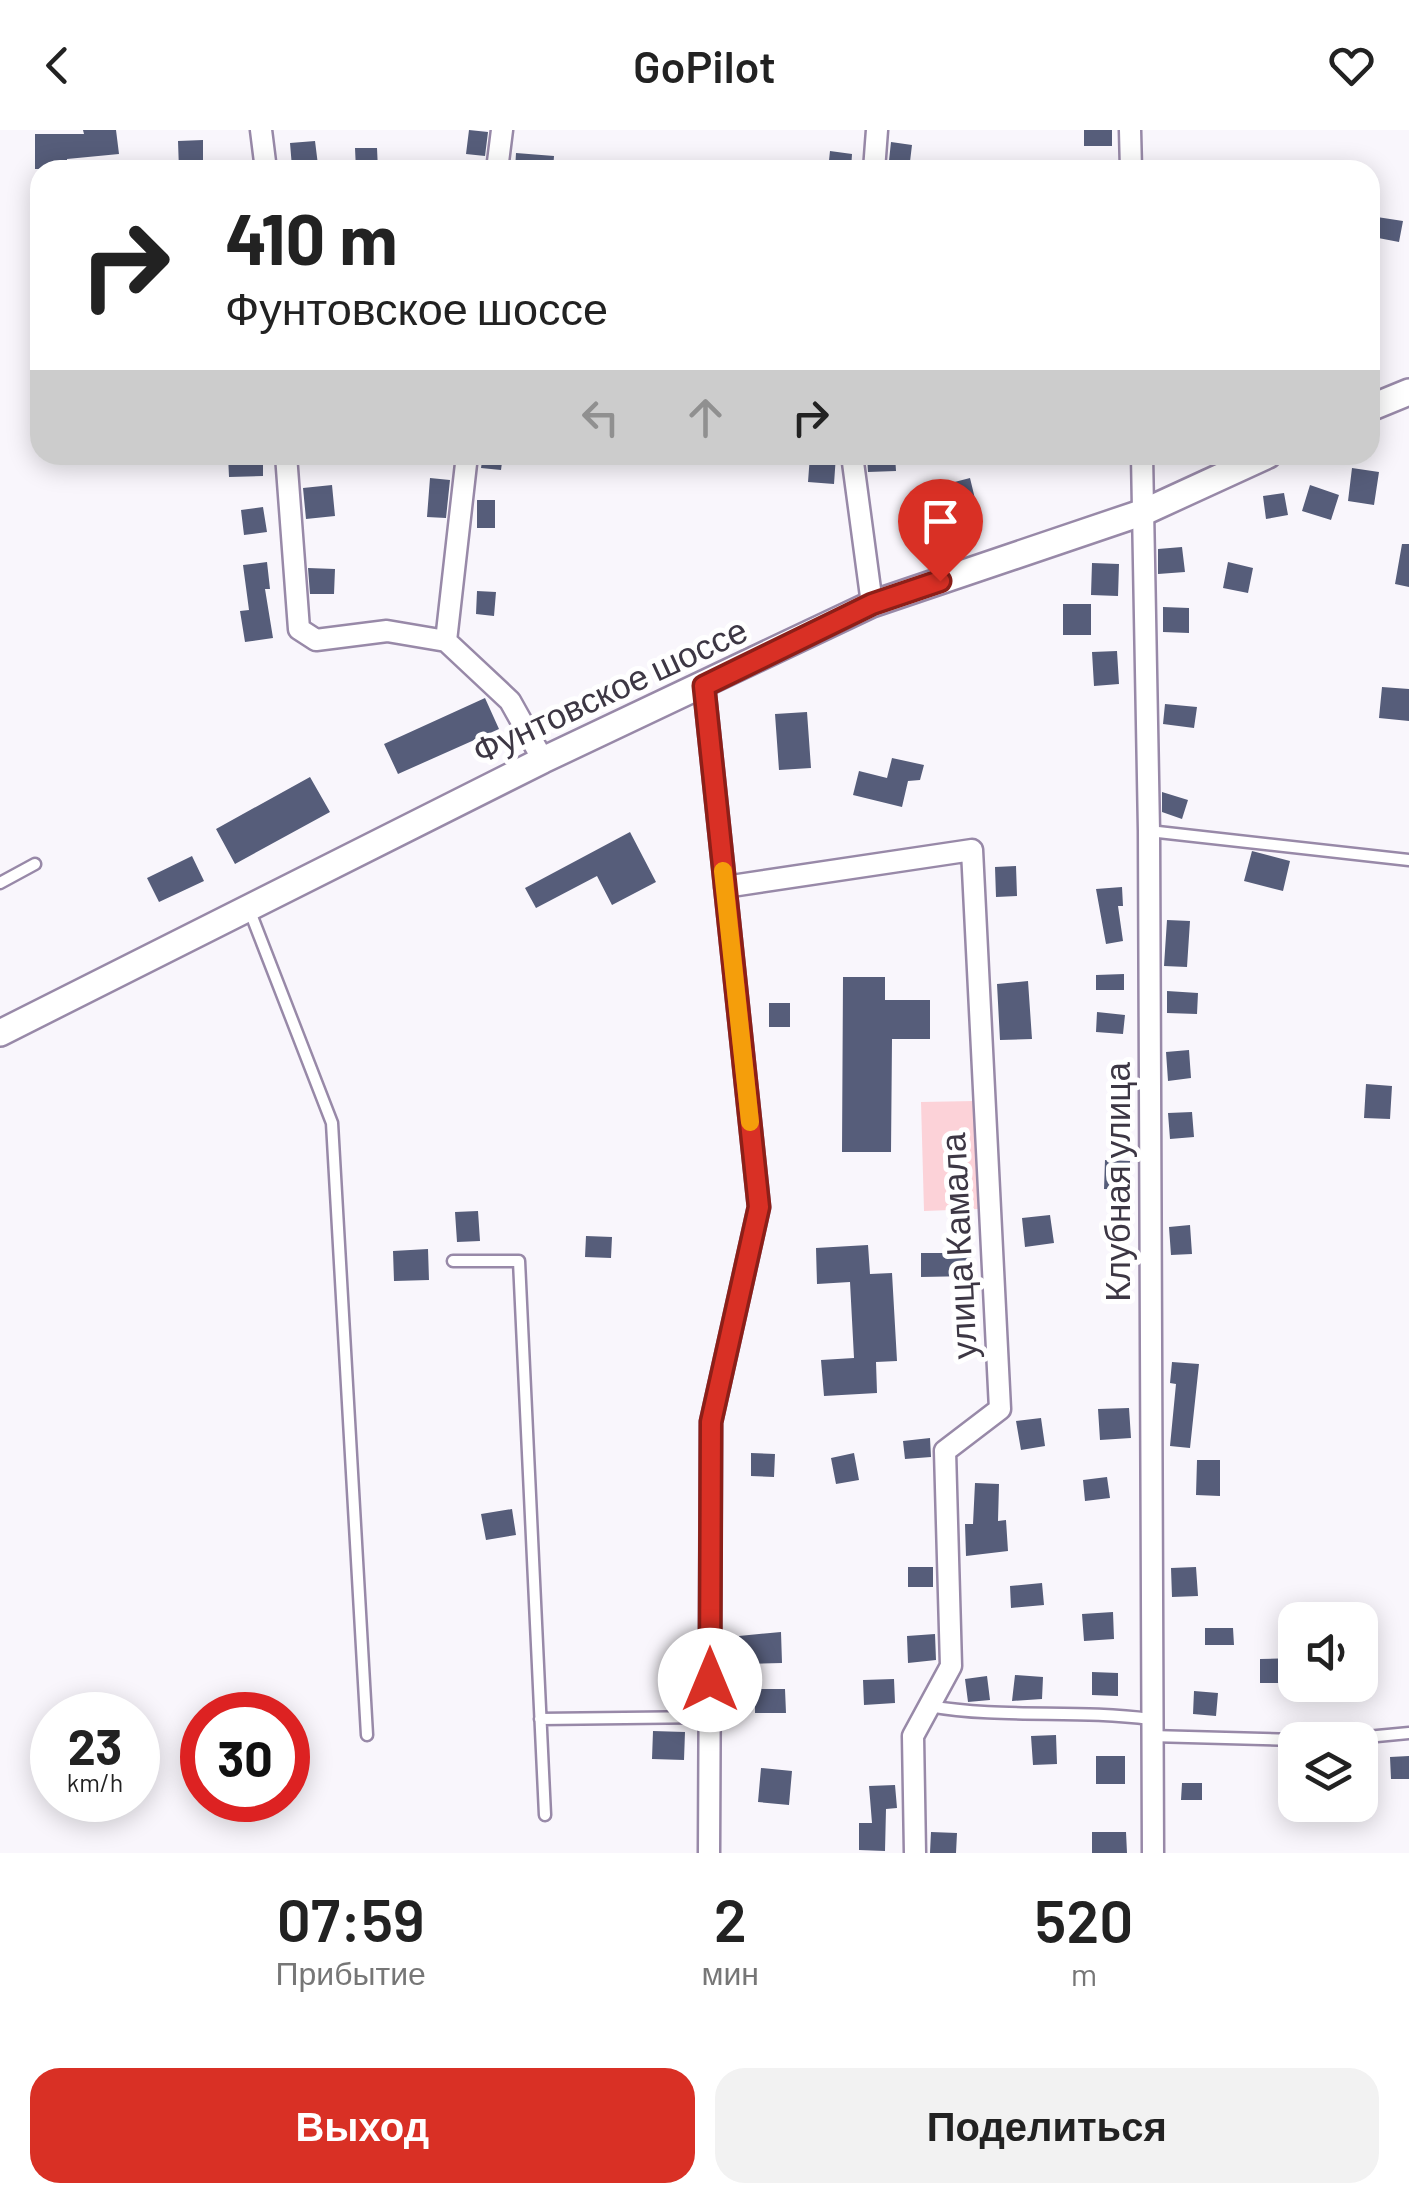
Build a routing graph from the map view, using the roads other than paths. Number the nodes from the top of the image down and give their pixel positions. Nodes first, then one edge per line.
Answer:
1 (261, 130) edge
2 (502, 130) edge
3 (878, 130) edge
4 (1130, 130) edge
5 (265, 160) edge
6 (499, 160) edge
7 (875, 160) edge
8 (1131, 160) edge
9 (1409, 374) edge
10 (1409, 392) edge
11 (1380, 404) edge
12 (287, 465) edge
13 (465, 465) edge
14 (853, 465) edge
15 (1142, 465) edge
16 (1246, 465) edge
17 (1144, 512) junction
18 (872, 604) junction
19 (446, 641) junction
20 (704, 686) junction
21 (543, 760) junction
22 (1149, 831) junction
23 (1409, 860) edge
24 (35, 864) dead end
25 (0, 883) edge
26 (725, 887) junction
27 (248, 908) junction
28 (0, 1032) edge
29 (453, 1262) dead end
30 (930, 1706) junction
31 (710, 1717) junction
32 (540, 1719) junction
33 (1150, 1727) junction
34 (1409, 1733) edge
35 (367, 1735) dead end
36 (1378, 1736) edge
37 (1278, 1738) edge
38 (545, 1815) dead end
39 (709, 1853) edge
40 (915, 1853) edge
41 (1153, 1853) edge

1 - 5 street
2 - 6 street
3 - 7 street
4 - 8 street
9 - 10 street
10 - 11 street
12 - 19 street
13 - 19 street
14 - 18 street
15 - 17 street, Клубная улица
16 - 17 street, Фунтовское шоссе
17 - 18 street, Фунтовское шоссе
17 - 22 street, Клубная улица
18 - 20 street, Фунтовское шоссе
19 - 21 street
20 - 21 street, Фунтовское шоссе
20 - 26 street
21 - 27 street, Фунтовское шоссе
22 - 23 lane
22 - 33 street, Клубная улица
24 - 25 lane
26 - 30 street, улица Камала
26 - 31 street
27 - 28 street, Фунтовское шоссе
27 - 35 lane
29 - 32 lane
30 - 33 lane
30 - 40 street, улица Камала
31 - 32 lane
31 - 39 street
32 - 38 lane
33 - 37 lane
33 - 41 street, Клубная улица
34 - 36 lane

